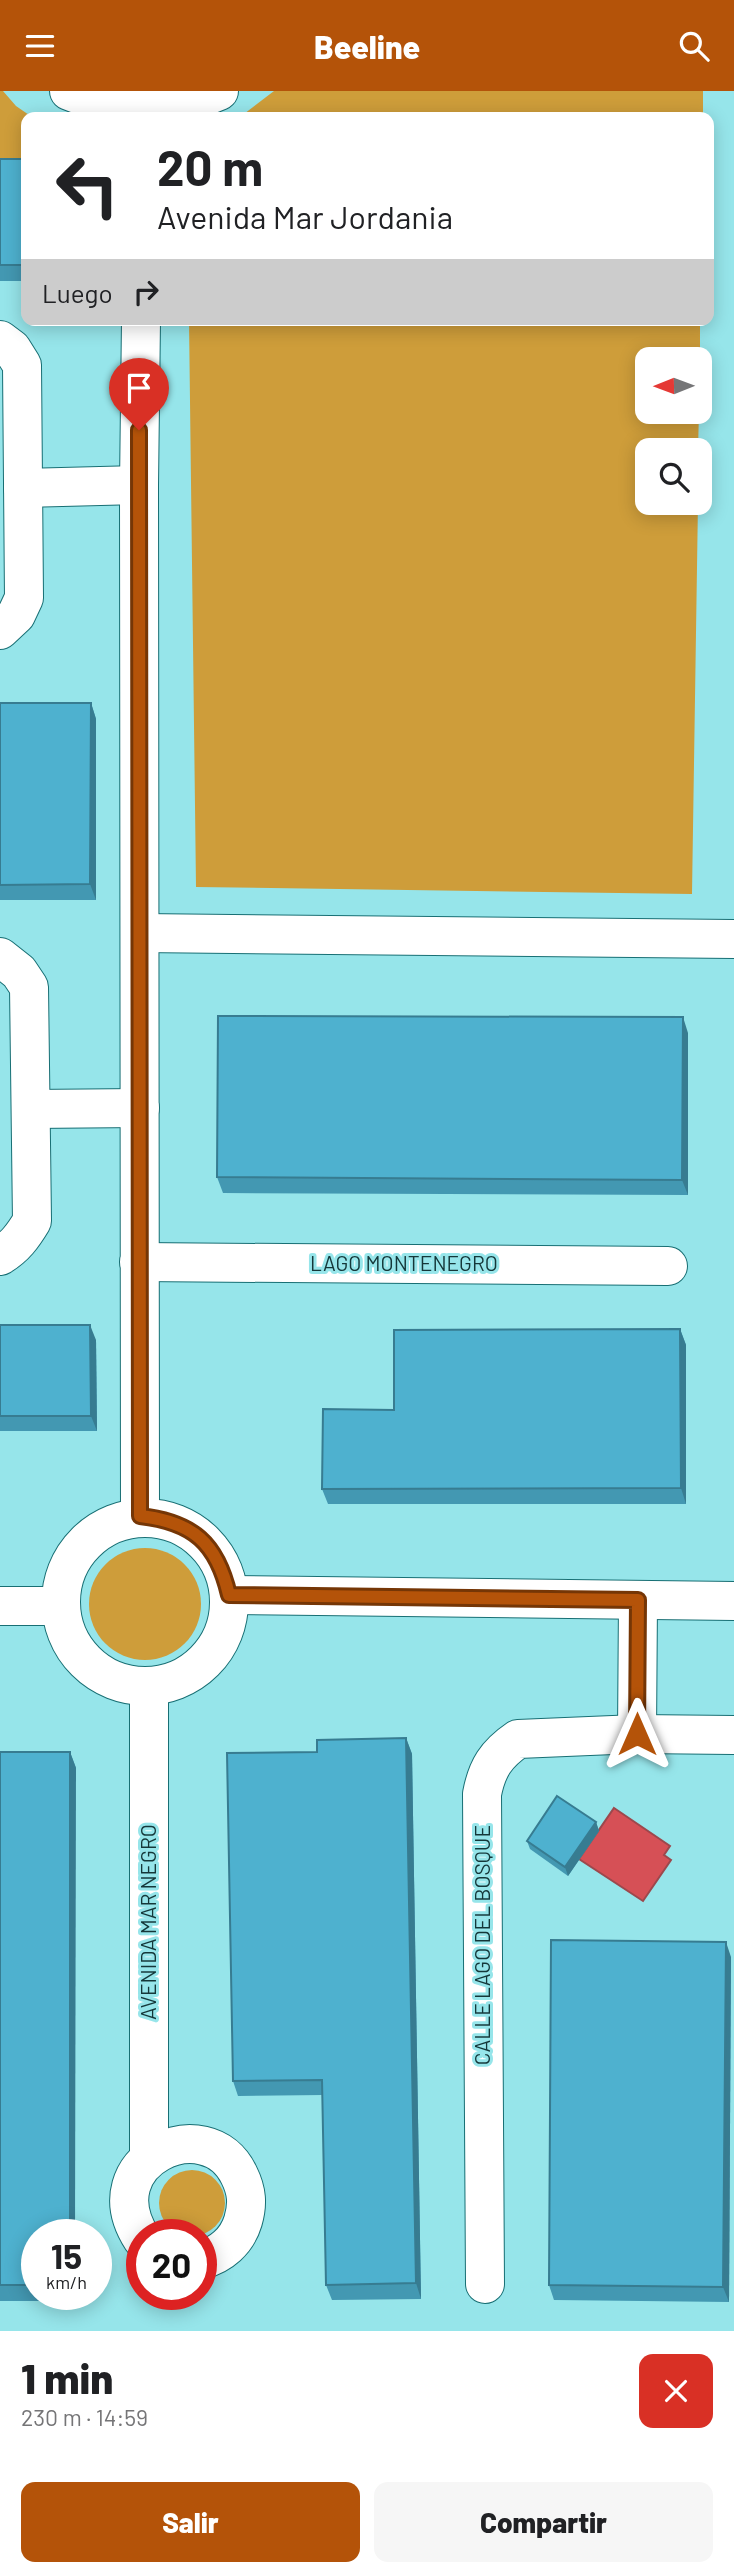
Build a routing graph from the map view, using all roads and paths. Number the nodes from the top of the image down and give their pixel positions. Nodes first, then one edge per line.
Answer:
1 (69, 91) edge
2 (219, 91) edge
3 (134, 112) edge
4 (152, 112) edge
5 (141, 326) edge
6 (0, 340) edge
7 (139, 485) junction
8 (23, 488) junction
9 (0, 630) edge
10 (140, 933) junction
11 (734, 939) edge
12 (0, 957) edge
13 (140, 1108) junction
14 (31, 1109) junction
15 (0, 1256) edge
16 (139, 1262) junction
17 (668, 1266) dead end
18 (140, 1516) junction
19 (229, 1595) junction
20 (638, 1600) junction
21 (734, 1601) edge
22 (0, 1606) edge
23 (60, 1607) junction
24 (149, 1687) junction
25 (637, 1734) junction
26 (734, 1734) edge
27 (149, 2158) junction
28 (132, 2219) edge
29 (217, 2253) edge
30 (485, 2284) dead end

1 - 3 street
2 - 4 street
5 - 7 street
6 - 8 street
7 - 8 street
7 - 10 street
8 - 9 street
10 - 11 street
10 - 13 street
12 - 14 street
13 - 14 street
13 - 16 street
14 - 15 street
16 - 17 street, LAGO MONTENEGRO
16 - 18 street
18 - 19 street
18 - 23 street
19 - 20 street
19 - 24 street
20 - 21 street
20 - 25 street
22 - 23 street
23 - 24 street
24 - 27 street, AVENIDA MAR NEGRO
25 - 26 street, CALLE LAGO DEL BOSQUE
25 - 30 street, CALLE LAGO DEL BOSQUE
27 - 28 street
27 - 29 street

